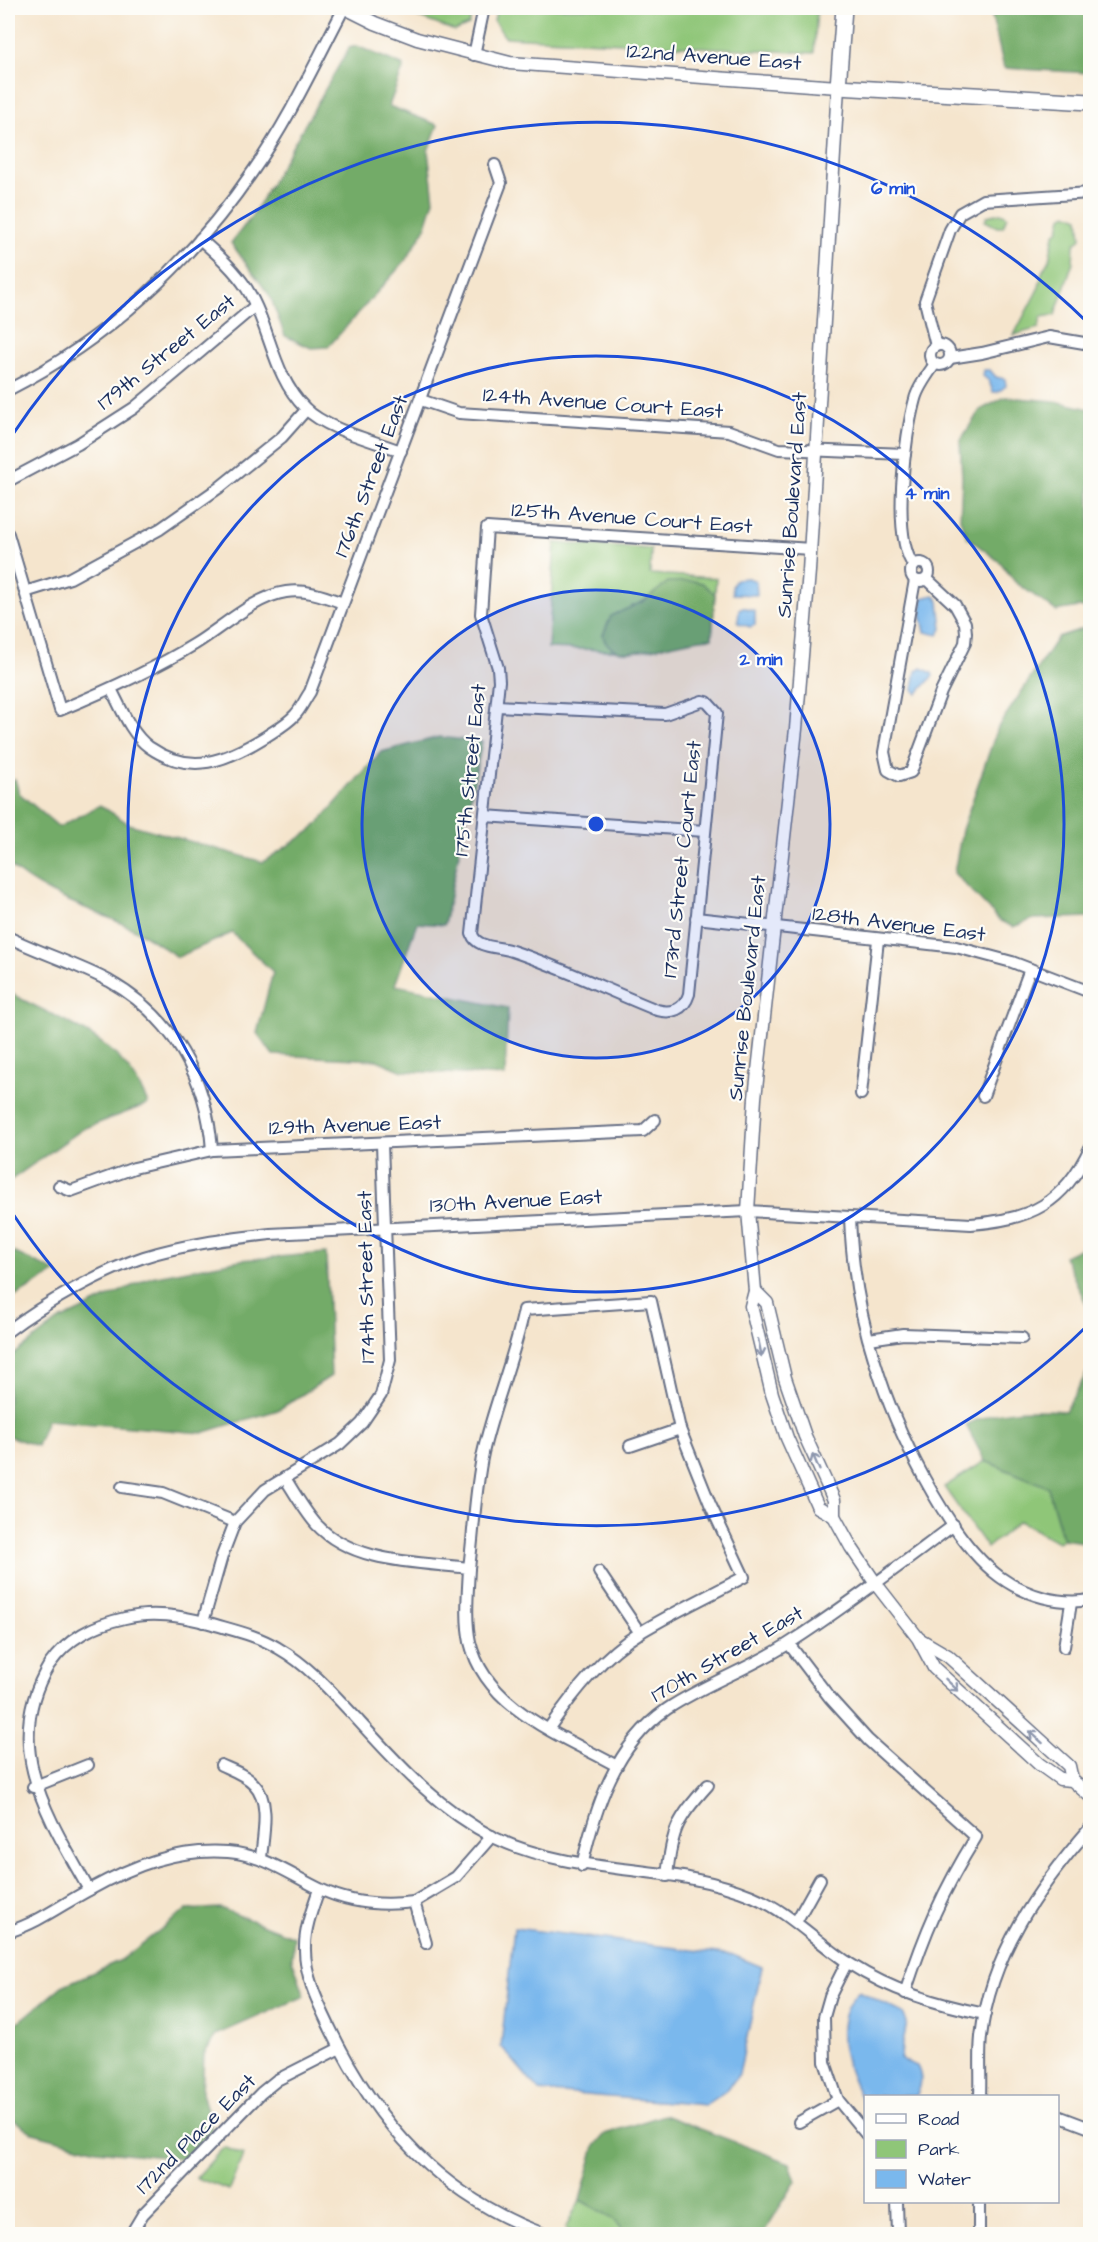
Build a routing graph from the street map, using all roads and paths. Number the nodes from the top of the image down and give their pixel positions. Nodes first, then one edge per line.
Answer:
1 (344, 8) edge
2 (484, 8) edge
3 (844, 8) edge
4 (474, 55) junction
5 (838, 87) junction
6 (1090, 102) edge
7 (495, 165) dead end
8 (1090, 193) edge
9 (200, 240) junction
10 (255, 306) junction
11 (1090, 344) edge
12 (936, 346) junction
13 (950, 358) junction
14 (935, 364) junction
15 (8, 390) edge
16 (421, 399) junction
17 (306, 410) junction
18 (818, 450) junction
19 (401, 451) junction
20 (904, 454) junction
21 (8, 481) edge
22 (487, 528) joint
23 (8, 534) edge
24 (811, 549) junction
25 (914, 566) junction
26 (921, 580) junction
27 (25, 592) junction
28 (343, 603) junction
29 (111, 689) junction
30 (497, 706) junction
31 (485, 816) junction
32 (705, 831) junction
33 (696, 918) junction
34 (774, 928) junction
35 (8, 937) edge
36 (878, 940) junction
37 (1030, 969) junction
38 (1090, 992) edge
39 (681, 1008) joint
40 (861, 1094) dead end
41 (983, 1096) dead end
42 (655, 1120) dead end
43 (382, 1144) junction
44 (1090, 1148) edge
45 (212, 1150) junction
46 (59, 1186) dead end
47 (748, 1211) junction
48 (850, 1218) junction
49 (386, 1226) junction
50 (755, 1291) junction
51 (8, 1331) edge
52 (1022, 1338) dead end
53 (869, 1339) junction
54 (680, 1429) junction
55 (630, 1446) dead end
56 (285, 1478) junction
57 (122, 1487) dead end
58 (834, 1516) junction
59 (235, 1522) junction
60 (954, 1525) junction
61 (469, 1568) junction
62 (599, 1572) dead end
63 (876, 1584) junction
64 (1090, 1600) edge
65 (1071, 1604) junction
66 (203, 1622) junction
67 (640, 1632) junction
68 (918, 1638) junction
69 (789, 1644) junction
70 (1064, 1647) dead end
71 (549, 1728) junction
72 (88, 1765) dead end
73 (221, 1765) dead end
74 (617, 1766) junction
75 (1066, 1780) junction
76 (708, 1785) dead end
77 (33, 1788) junction
78 (1090, 1796) edge
79 (1090, 1828) edge
80 (492, 1836) junction
81 (261, 1858) junction
82 (582, 1866) junction
83 (667, 1876) junction
84 (820, 1879) dead end
85 (319, 1889) junction
86 (89, 1890) junction
87 (414, 1902) junction
88 (796, 1922) junction
89 (8, 1932) edge
90 (426, 1943) dead end
91 (847, 1962) junction
92 (905, 1993) junction
93 (985, 2014) junction
94 (340, 2048) junction
95 (980, 2095) edge
96 (838, 2100) junction
97 (1059, 2116) edge
98 (799, 2122) dead end
99 (1090, 2128) edge
100 (864, 2132) edge
101 (897, 2203) edge
102 (979, 2203) edge
103 (131, 2235) edge
104 (544, 2235) edge
105 (898, 2235) edge
106 (979, 2235) edge

1 - 4 street, 122nd Avenue East
1 - 9 street
2 - 4 street
3 - 5 main road, Sunrise Boulevard East
4 - 5 street, 122nd Avenue East
5 - 6 main road, 122nd Avenue East
5 - 18 street, Sunrise Boulevard East
7 - 16 street, 176th Street East
8 - 12 street
9 - 10 street
9 - 15 street
10 - 17 street
10 - 21 street, 179th Street East
11 - 13 street
12 - 13 street
12 - 14 street
13 - 14 street
14 - 20 street
16 - 18 street, 124th Avenue Court East
16 - 19 street, 176th Street East
17 - 19 street
17 - 27 street
18 - 20 street, 124th Avenue Court East
18 - 24 street, Sunrise Boulevard East
19 - 28 street, 176th Street East
20 - 25 street
22 - 24 street, 125th Avenue Court East
22 - 30 street, 175th Street East
23 - 27 street
24 - 34 street, Sunrise Boulevard East
25 - 26 street
25 - 26 street
26 - 26 street
27 - 29 street
28 - 29 street
28 - 29 street, 176th Street East
30 - 31 street, 175th Street East
30 - 32 street, 173rd Street Court East
31 - 32 street
31 - 39 street, 175th Street East
32 - 33 street, 173rd Street Court East
33 - 34 street, 128th Avenue East
33 - 39 street, 173rd Street Court East
34 - 36 street, 128th Avenue East
34 - 47 street, Sunrise Boulevard East
35 - 45 street
36 - 37 street, 128th Avenue East
36 - 40 street
37 - 38 street, 128th Avenue East
37 - 41 street
42 - 43 street, 129th Avenue East
43 - 45 street, 129th Avenue East
43 - 49 street, 174th Street East
44 - 48 street, 130th Avenue East
45 - 46 street, 129th Avenue East
47 - 48 street, 130th Avenue East
47 - 49 street, 130th Avenue East
47 - 50 street, Sunrise Boulevard East
48 - 53 street
49 - 51 street, 130th Avenue East
49 - 56 street, 174th Street East
58 -> 50 street, Sunrise Boulevard East
50 -> 58 street, Sunrise Boulevard East
52 - 53 street
53 - 60 street
54 - 55 street
54 - 61 street
54 - 67 street
56 - 59 street, 174th Street East
56 - 61 street
57 - 59 street
58 - 63 street, Sunrise Boulevard East
59 - 66 street, 174th Street East
60 - 63 street, 170th Street East
60 - 65 street
61 - 71 street
62 - 67 street
63 - 68 street, Sunrise Boulevard East
63 - 69 street, 170th Street East
64 - 65 street
65 - 70 street
66 - 77 street
66 - 80 street
67 - 71 street
68 -> 75 street
75 -> 68 street
69 - 74 street, 170th Street East
69 - 92 street
71 - 74 street
72 - 77 street
73 - 81 street
74 - 82 street, 170th Street East
75 - 78 street
76 - 83 street
77 - 86 street
79 - 93 street
80 - 82 street
80 - 87 street
81 - 85 street
81 - 86 street
82 - 83 street
83 - 88 street
84 - 88 street
85 - 87 street
85 - 94 street
86 - 89 street
87 - 90 street
88 - 91 street
91 - 92 street
91 - 96 street
92 - 93 street
93 - 95 street
94 - 103 street, 172nd Place East
94 - 104 street
96 - 98 street
96 - 100 street
97 - 99 street
101 - 105 street
102 - 106 street

